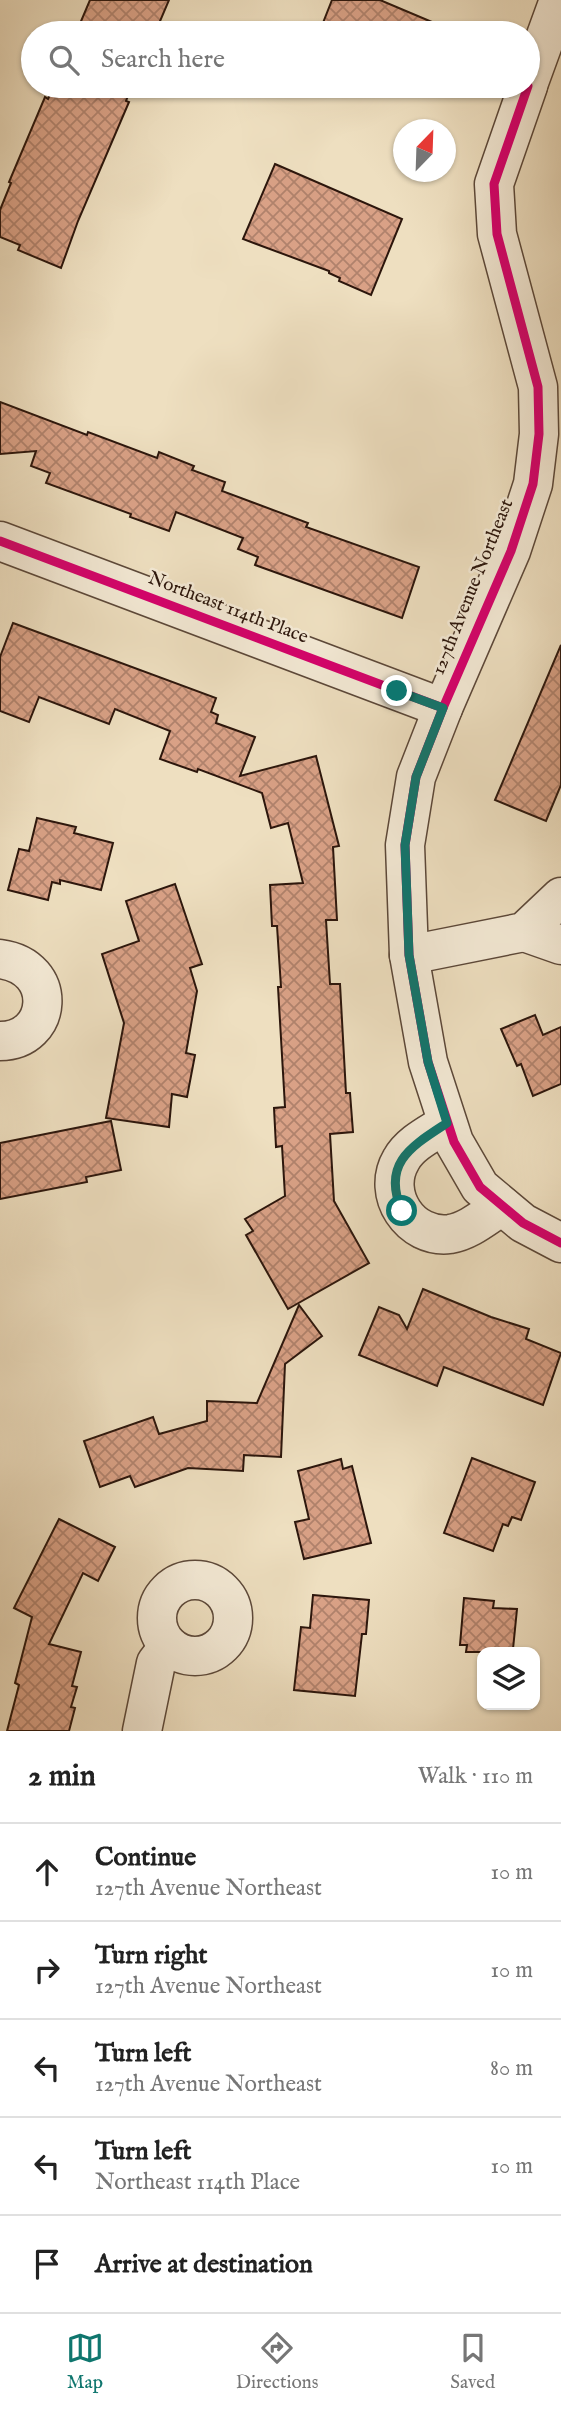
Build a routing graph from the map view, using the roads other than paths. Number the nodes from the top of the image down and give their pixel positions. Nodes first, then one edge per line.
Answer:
1 (559, 0) edge
2 (540, 53) edge
3 (524, 98) edge
4 (0, 541) edge
5 (443, 708) junction
6 (561, 897) edge
7 (524, 932) junction
8 (561, 945) edge
9 (409, 955) junction
10 (0, 959) edge
11 (0, 1041) edge
12 (451, 1133) junction
13 (502, 1206) junction
14 (561, 1243) edge
15 (169, 1646) dead end
16 (142, 1731) edge

1 - 2 street, 127th Avenue Northeast
3 - 5 street, 127th Avenue Northeast
4 - 5 street, Northeast 114th Place
5 - 9 street, 127th Avenue Northeast
6 - 7 street
7 - 8 street
7 - 9 street
9 - 12 street, 127th Avenue Northeast
10 - 11 street
12 - 13 street, 127th Avenue Northeast
12 - 13 street
13 - 14 street, 127th Avenue Northeast
15 - 16 street

